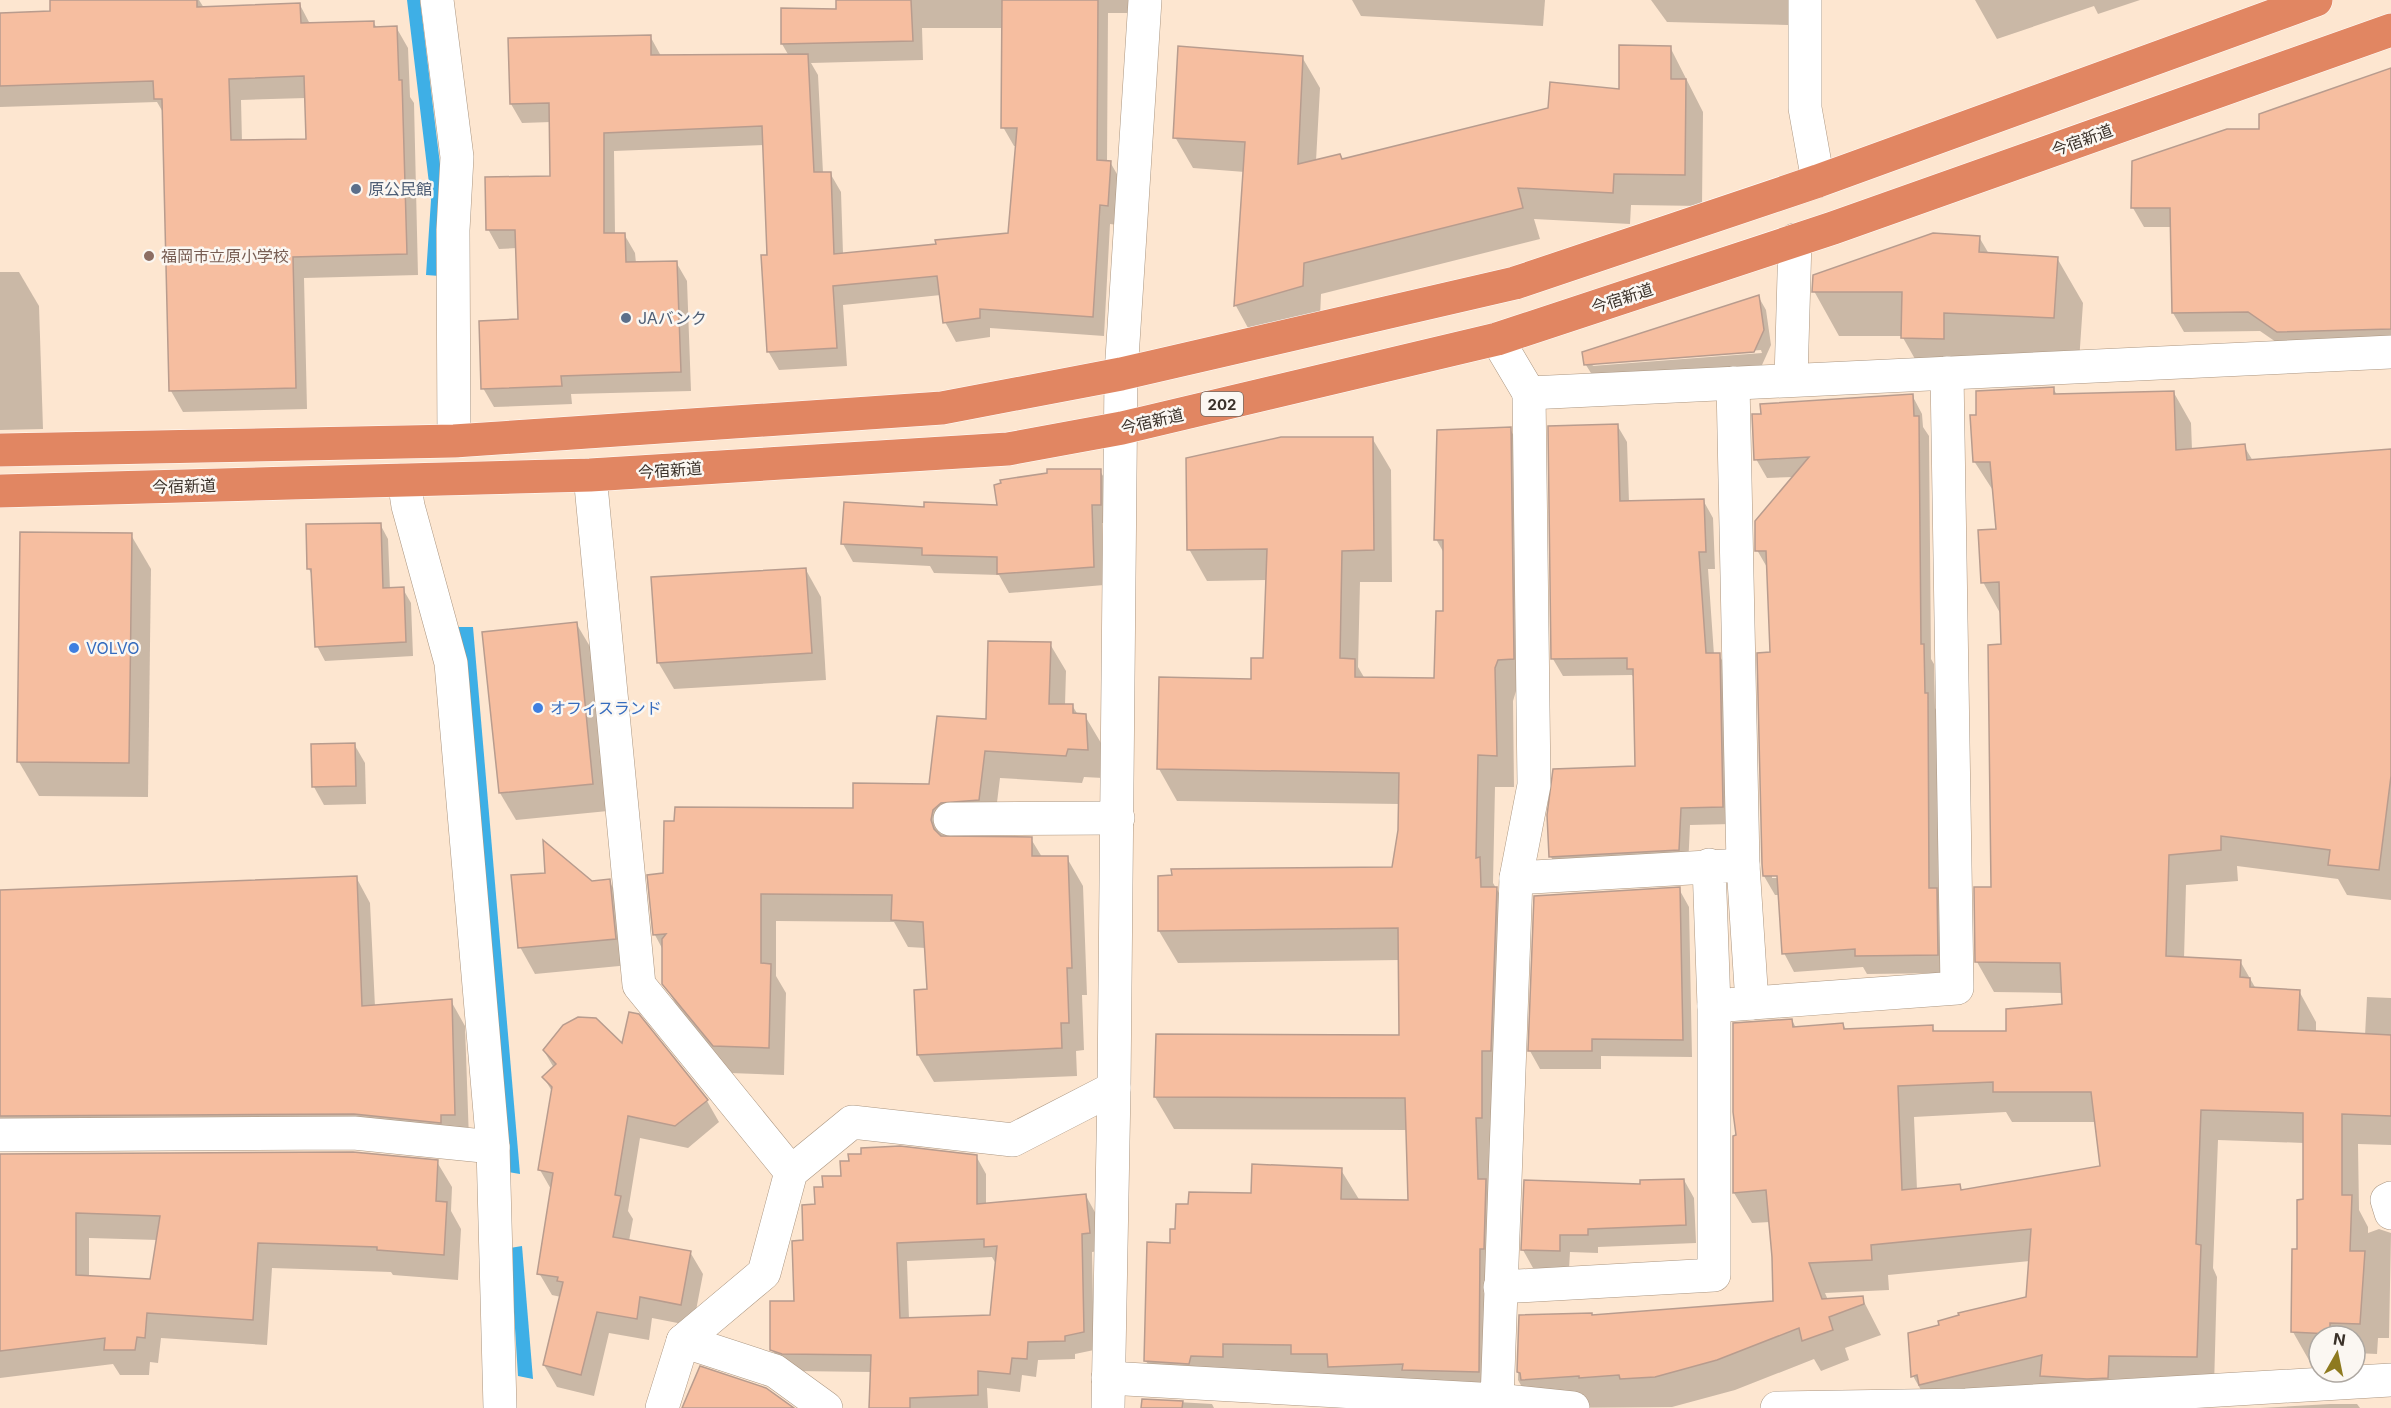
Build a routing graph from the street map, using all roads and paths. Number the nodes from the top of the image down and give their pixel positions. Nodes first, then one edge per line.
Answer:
1 (437, 0) edge
2 (1145, 0) edge
3 (1805, 0) edge
4 (2316, 0) edge
5 (2391, 30) edge
6 (1818, 181) junction
7 (1796, 240) junction
8 (1497, 339) junction
9 (2391, 352) edge
10 (1947, 373) junction
11 (1121, 374) junction
12 (1791, 380) junction
13 (1734, 383) junction
14 (1529, 393) junction
15 (1122, 428) junction
16 (454, 441) junction
17 (0, 450) edge
18 (590, 475) junction
19 (404, 480) junction
20 (0, 491) edge
21 (1118, 818) junction
22 (950, 819) dead end
23 (1709, 865) junction
24 (1743, 865) junction
25 (1516, 878) junction
26 (1752, 1004) junction
27 (1714, 1006) junction
28 (1114, 1088) junction
29 (0, 1135) edge
30 (493, 1147) junction
31 (791, 1172) junction
32 (2391, 1198) edge
33 (2391, 1214) edge
34 (1500, 1287) junction
35 (684, 1341) junction
36 (2391, 1380) edge
37 (1108, 1393) edge
38 (1497, 1400) junction
39 (500, 1408) edge
40 (662, 1408) edge
41 (826, 1408) edge
42 (1573, 1408) edge
43 (1777, 1408) edge

1 - 16 street
2 - 11 street
3 - 6 street
4 - 6 highway
5 - 7 highway, 今宿新道 / 202
6 - 11 highway
7 - 8 highway, 今宿新道 / 202
7 - 12 street
8 - 14 street
8 - 15 highway, 今宿新道 / 202
9 - 10 street
10 - 12 street
10 - 26 street
11 - 15 street
11 - 16 highway
12 - 13 street
13 - 14 street
13 - 24 street
14 - 25 street
15 - 18 highway, 今宿新道 / 202
15 - 21 street
16 - 17 highway
18 - 19 highway, 今宿新道 / 202
18 - 31 street
19 - 20 highway, 今宿新道 / 202
19 - 30 street
21 - 22 street
21 - 28 street
23 - 24 street
23 - 25 street
23 - 27 street
24 - 26 street
25 - 34 street
26 - 27 street
27 - 34 street
28 - 31 street
28 - 37 street
29 - 30 street
30 - 39 street
31 - 35 street
32 - 33 street
34 - 38 street
35 - 40 street
35 - 41 street
36 - 43 street
37 - 38 street
38 - 42 street

